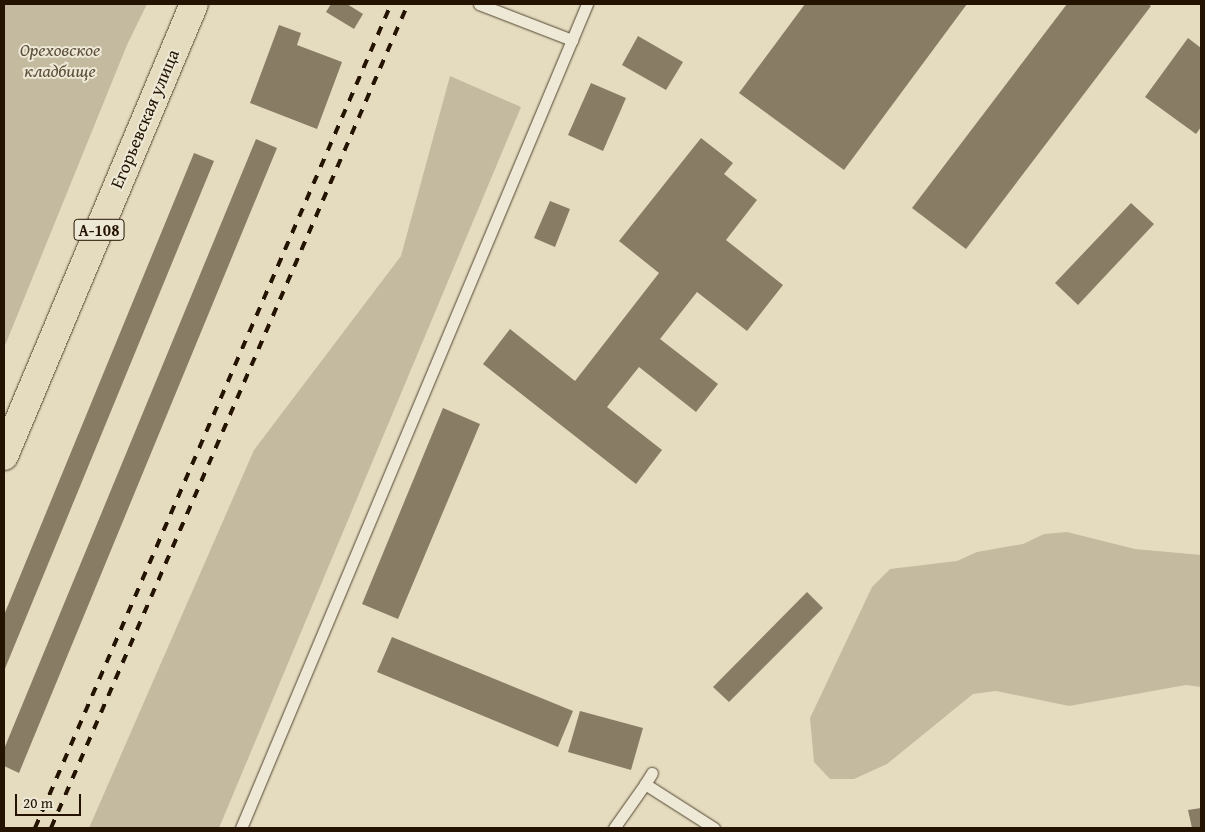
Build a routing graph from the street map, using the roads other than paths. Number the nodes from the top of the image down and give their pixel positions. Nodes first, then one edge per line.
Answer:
1 (194, 4) edge
2 (480, 4) edge
3 (587, 4) edge
4 (572, 40) junction
5 (4, 456) edge
6 (652, 773) dead end
7 (645, 784) junction
8 (241, 828) edge
9 (614, 828) edge
10 (714, 828) edge

1 - 5 highway, Егорьевская улица / А-108
2 - 4 lane
3 - 4 lane
4 - 8 lane
6 - 7 lane
7 - 9 lane
7 - 10 lane

